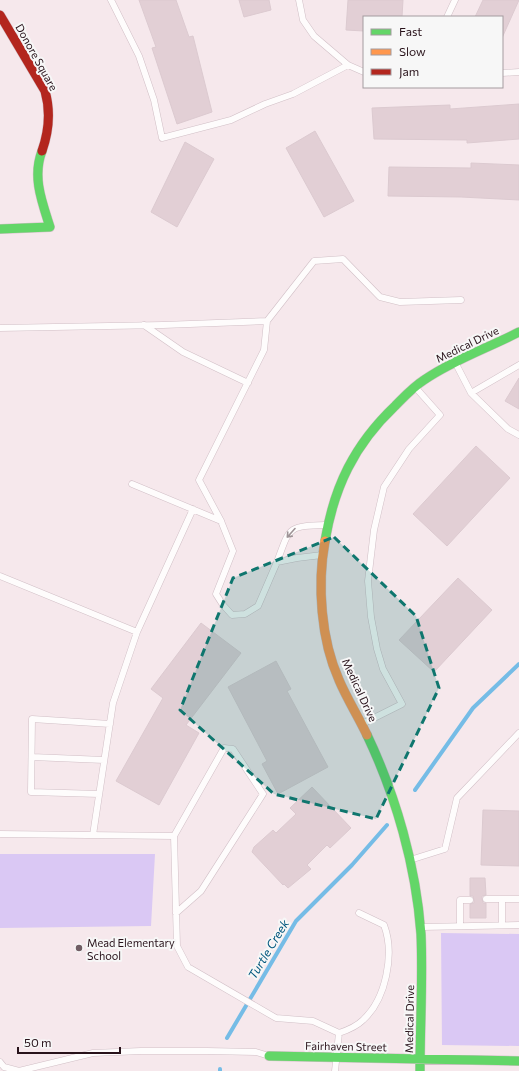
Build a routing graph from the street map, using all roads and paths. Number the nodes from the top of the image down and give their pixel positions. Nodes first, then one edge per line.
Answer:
1 (111, 0) edge
2 (299, 0) edge
3 (455, 0) edge
4 (0, 15) edge
5 (447, 16) edge
6 (348, 65) junction
7 (363, 72) edge
8 (519, 72) edge
9 (503, 73) edge
10 (0, 229) edge
11 (461, 300) dead end
12 (267, 321) junction
13 (144, 325) junction
14 (0, 328) edge
15 (519, 332) edge
16 (454, 362) junction
17 (519, 364) edge
18 (248, 383) junction
19 (416, 387) junction
20 (471, 393) junction
21 (519, 435) edge
22 (132, 484) dead end
23 (193, 509) junction
24 (221, 520) junction
25 (328, 525) junction
26 (322, 555) junction
27 (277, 562) junction
28 (0, 576) edge
29 (137, 632) junction
30 (110, 724) junction
31 (362, 724) junction
32 (519, 733) edge
33 (32, 756) junction
34 (104, 760) junction
35 (99, 794) junction
36 (0, 834) edge
37 (94, 835) junction
38 (174, 836) junction
39 (409, 860) junction
40 (486, 899) dead end
41 (502, 899) junction
42 (519, 899) edge
43 (470, 900) dead end
44 (176, 913) junction
45 (359, 913) dead end
46 (502, 925) junction
47 (519, 925) edge
48 (460, 926) junction
49 (420, 927) junction
50 (339, 1033) junction
51 (269, 1056) joint
52 (336, 1058) junction
53 (420, 1060) junction
54 (519, 1061) edge
55 (0, 1062) edge
56 (335, 1071) edge
57 (420, 1071) edge

1 - 6 lane
2 - 6 lane
3 - 5 lane
4 - 10 street, Donore Square
6 - 7 lane
8 - 9 lane
11 - 12 lane
12 - 13 lane
12 - 18 lane
13 - 14 lane
13 - 18 lane
15 - 16 street, Medical Drive
16 - 19 street, Medical Drive
16 - 20 lane
17 - 20 lane
18 - 24 lane
19 - 25 street, Medical Drive
19 - 31 lane
20 - 21 lane
22 - 23 lane
23 - 24 lane
23 - 29 lane
24 - 27 lane
25 - 26 street, Medical Drive
25 -> 27 lane
26 - 27 lane
26 - 31 street, Medical Drive
28 - 29 lane
29 - 30 lane
30 - 33 lane
30 - 34 lane
31 - 39 street, Medical Drive
32 - 39 lane
33 - 34 lane
33 - 35 lane
34 - 35 lane
35 - 37 lane
36 - 37 lane
37 - 38 lane
38 - 44 lane
38 - 44 lane
39 - 49 street, Medical Drive
40 - 41 lane
41 - 42 lane
41 - 46 lane
43 - 48 lane
44 - 50 lane
45 - 50 lane
46 - 47 lane
46 - 48 lane
48 - 49 lane
49 - 53 street, Medical Drive
50 - 52 lane
51 - 52 street, Fairhaven Street
51 - 55 lane
52 - 53 street, Fairhaven Street
52 - 56 lane
53 - 54 street, Fairhaven Street
53 - 57 street, Medical Drive

